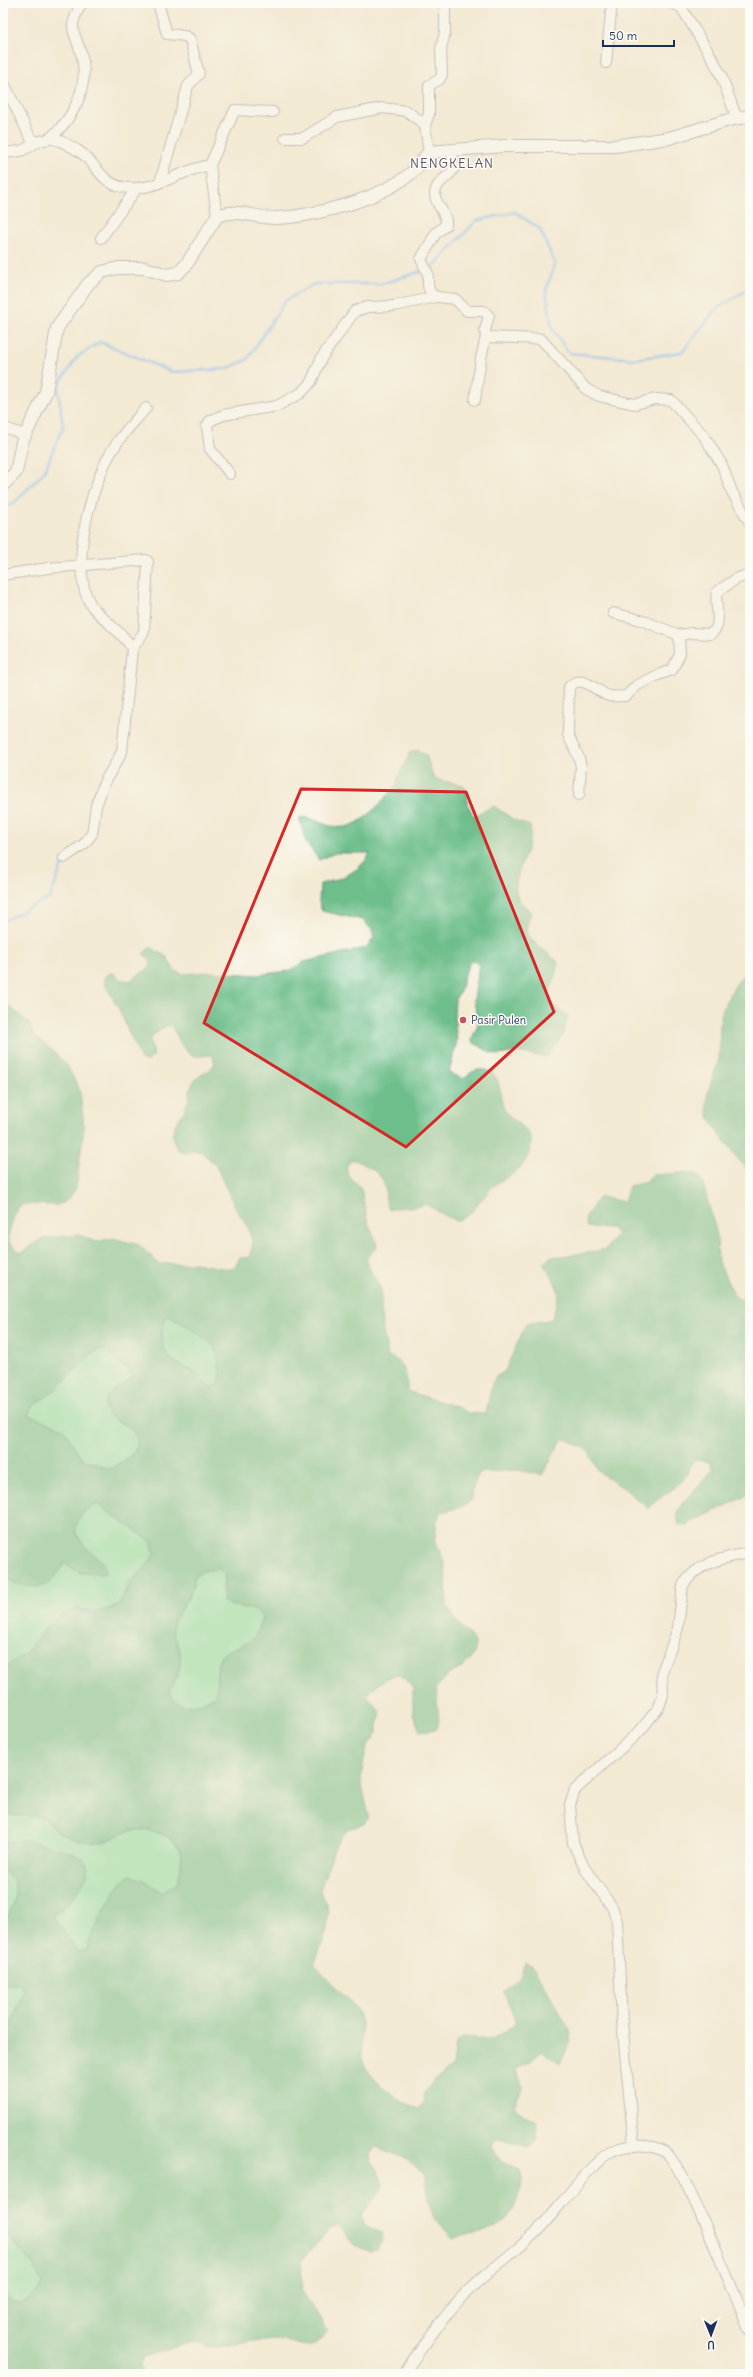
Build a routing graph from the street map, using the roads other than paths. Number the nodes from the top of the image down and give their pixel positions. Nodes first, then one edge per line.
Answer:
1 (82, 3) edge
2 (158, 3) edge
3 (445, 3) edge
4 (612, 3) edge
5 (671, 3) edge
6 (606, 63) dead end
7 (3, 81) edge
8 (274, 112) dead end
9 (750, 116) edge
10 (737, 119) junction
11 (425, 125) junction
12 (285, 138) dead end
13 (49, 139) junction
14 (38, 142) junction
15 (451, 151) junction
16 (429, 152) junction
17 (3, 153) edge
18 (210, 165) junction
19 (160, 182) junction
20 (137, 188) junction
21 (217, 216) junction
22 (101, 238) dead end
23 (436, 297) junction
24 (486, 337) junction
25 (475, 400) dead end
26 (146, 408) dead end
27 (3, 427) edge
28 (24, 435) junction
29 (230, 474) dead end
30 (3, 485) edge
31 (750, 523) edge
32 (80, 566) junction
33 (750, 574) edge
34 (3, 575) edge
35 (613, 613) dead end
36 (679, 635) junction
37 (132, 649) junction
38 (579, 795) dead end
39 (64, 858) dead end
40 (750, 1553) edge
41 (634, 2146) junction
42 (750, 2331) edge
43 (403, 2374) edge

1 - 13 street
2 - 19 street
3 - 11 street
4 - 6 street
5 - 10 street
7 - 14 street
8 - 18 street
9 - 10 street
10 - 15 street
11 - 12 street
11 - 16 street
13 - 14 street
13 - 20 street
14 - 17 street
15 - 16 street
15 - 23 street
16 - 21 street
18 - 19 street
18 - 21 street
19 - 20 street
20 - 22 street
21 - 28 street
23 - 24 street
23 - 29 street
24 - 25 street
24 - 31 street
26 - 32 street
27 - 28 street
28 - 30 street
32 - 34 street
32 - 37 street
32 - 37 street
33 - 36 street
35 - 36 street
36 - 38 street
37 - 39 street
40 - 41 street
41 - 42 street
41 - 43 street

